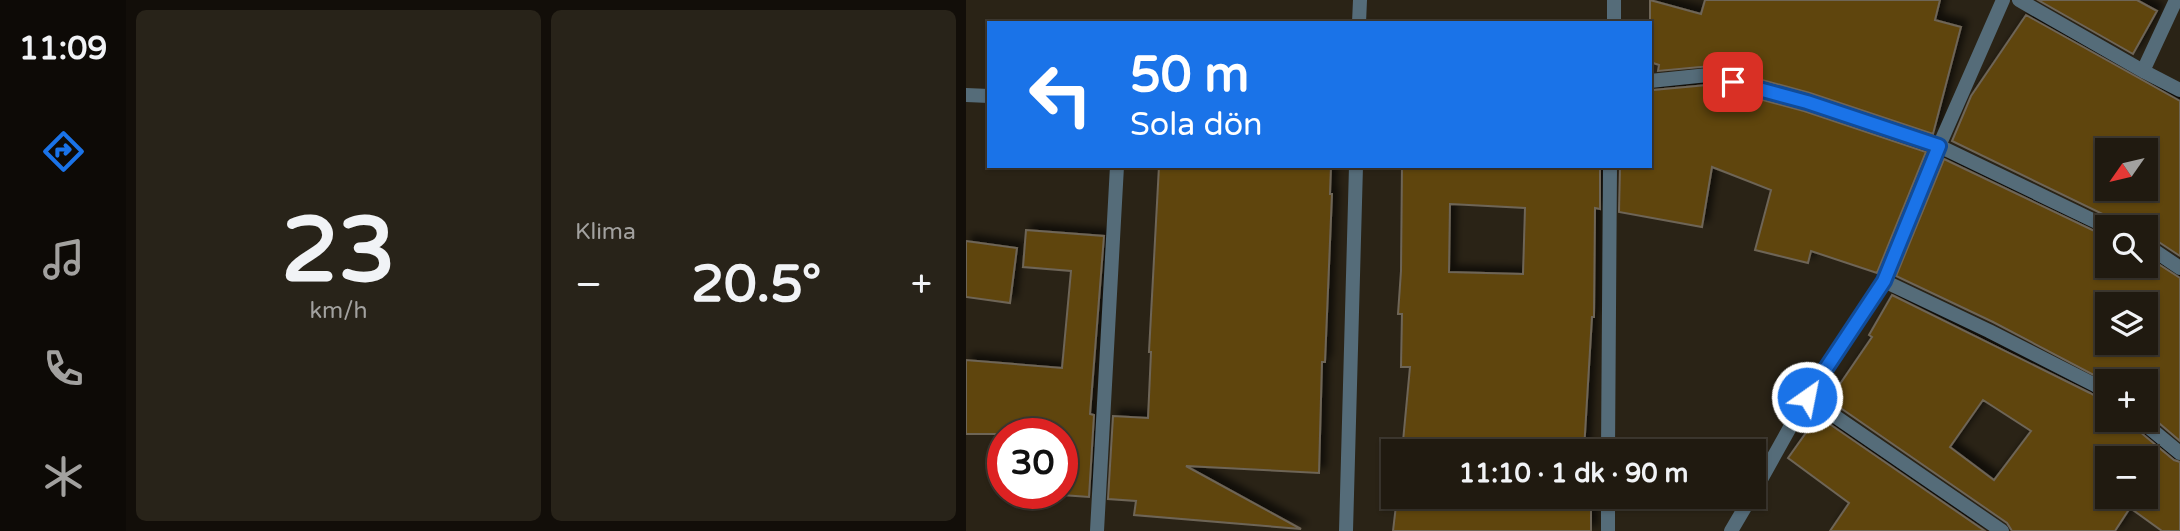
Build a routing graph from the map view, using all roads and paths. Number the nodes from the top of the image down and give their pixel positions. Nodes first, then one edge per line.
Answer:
1 (1360, 0) edge
2 (1614, 0) edge
3 (2003, 0) edge
4 (2019, 0) edge
5 (2176, 0) edge
6 (1359, 21) edge
7 (1614, 21) edge
8 (2143, 71) junction
9 (1652, 81) edge
10 (2180, 90) edge
11 (966, 95) edge
12 (987, 96) edge
13 (1939, 146) junction
14 (1117, 168) edge
15 (1356, 168) edge
16 (1610, 168) edge
17 (2095, 221) edge
18 (2158, 253) edge
19 (2180, 268) edge
20 (1884, 281) junction
21 (2095, 384) edge
22 (1807, 397) junction
23 (2155, 432) edge
24 (1608, 439) edge
25 (2180, 453) edge
26 (1766, 470) edge
27 (1608, 509) edge
28 (1744, 509) edge
29 (1097, 531) edge
30 (1346, 531) edge
31 (1608, 531) edge
32 (1731, 531) edge
33 (2002, 531) edge

1 - 6 street
2 - 7 street
3 - 13 street
4 - 8 street
5 - 8 street
8 - 10 street
9 - 13 street
11 - 12 street
13 - 17 street
13 - 20 street
14 - 29 street
15 - 30 street
16 - 24 street
18 - 19 street
20 - 21 street
20 - 22 street
22 - 26 street
22 - 33 street
23 - 25 street
27 - 31 street
28 - 32 street

